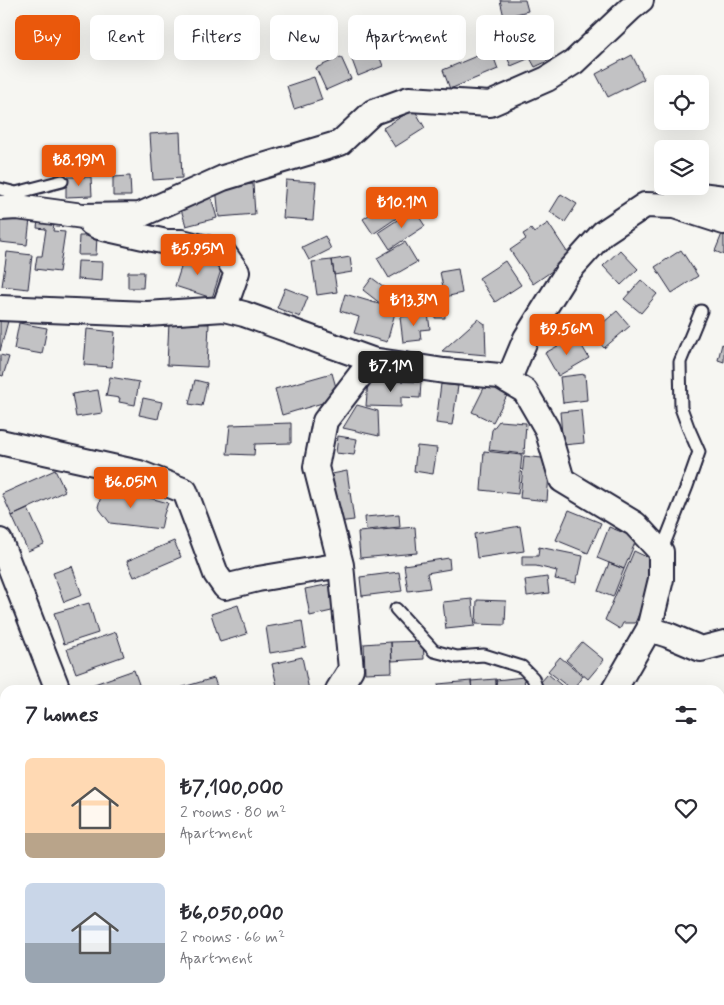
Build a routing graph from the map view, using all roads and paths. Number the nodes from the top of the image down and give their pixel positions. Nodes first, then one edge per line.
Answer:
1 (641, 0) edge
2 (62, 180) dead end
3 (0, 189) edge
4 (724, 198) edge
5 (11, 203) edge
6 (674, 206) junction
7 (66, 214) junction
8 (724, 222) edge
9 (0, 308) edge
10 (224, 309) junction
11 (701, 311) dead end
12 (372, 360) junction
13 (508, 381) junction
14 (0, 442) edge
15 (0, 541) edge
16 (661, 552) junction
17 (341, 565) junction
18 (396, 609) dead end
19 (649, 629) junction
20 (724, 643) edge
21 (56, 685) edge
22 (341, 685) edge
23 (535, 685) edge
24 (617, 685) edge

1 - 7 street
2 - 5 lane
3 - 5 lane
4 - 6 street
5 - 7 street
6 - 8 street
6 - 13 street
7 - 10 street
9 - 10 street
10 - 12 street
11 - 16 lane
12 - 13 street
12 - 17 street
13 - 16 street
14 - 17 street
15 - 21 street
16 - 19 street
17 - 22 street
18 - 23 lane
19 - 20 street
19 - 24 street

